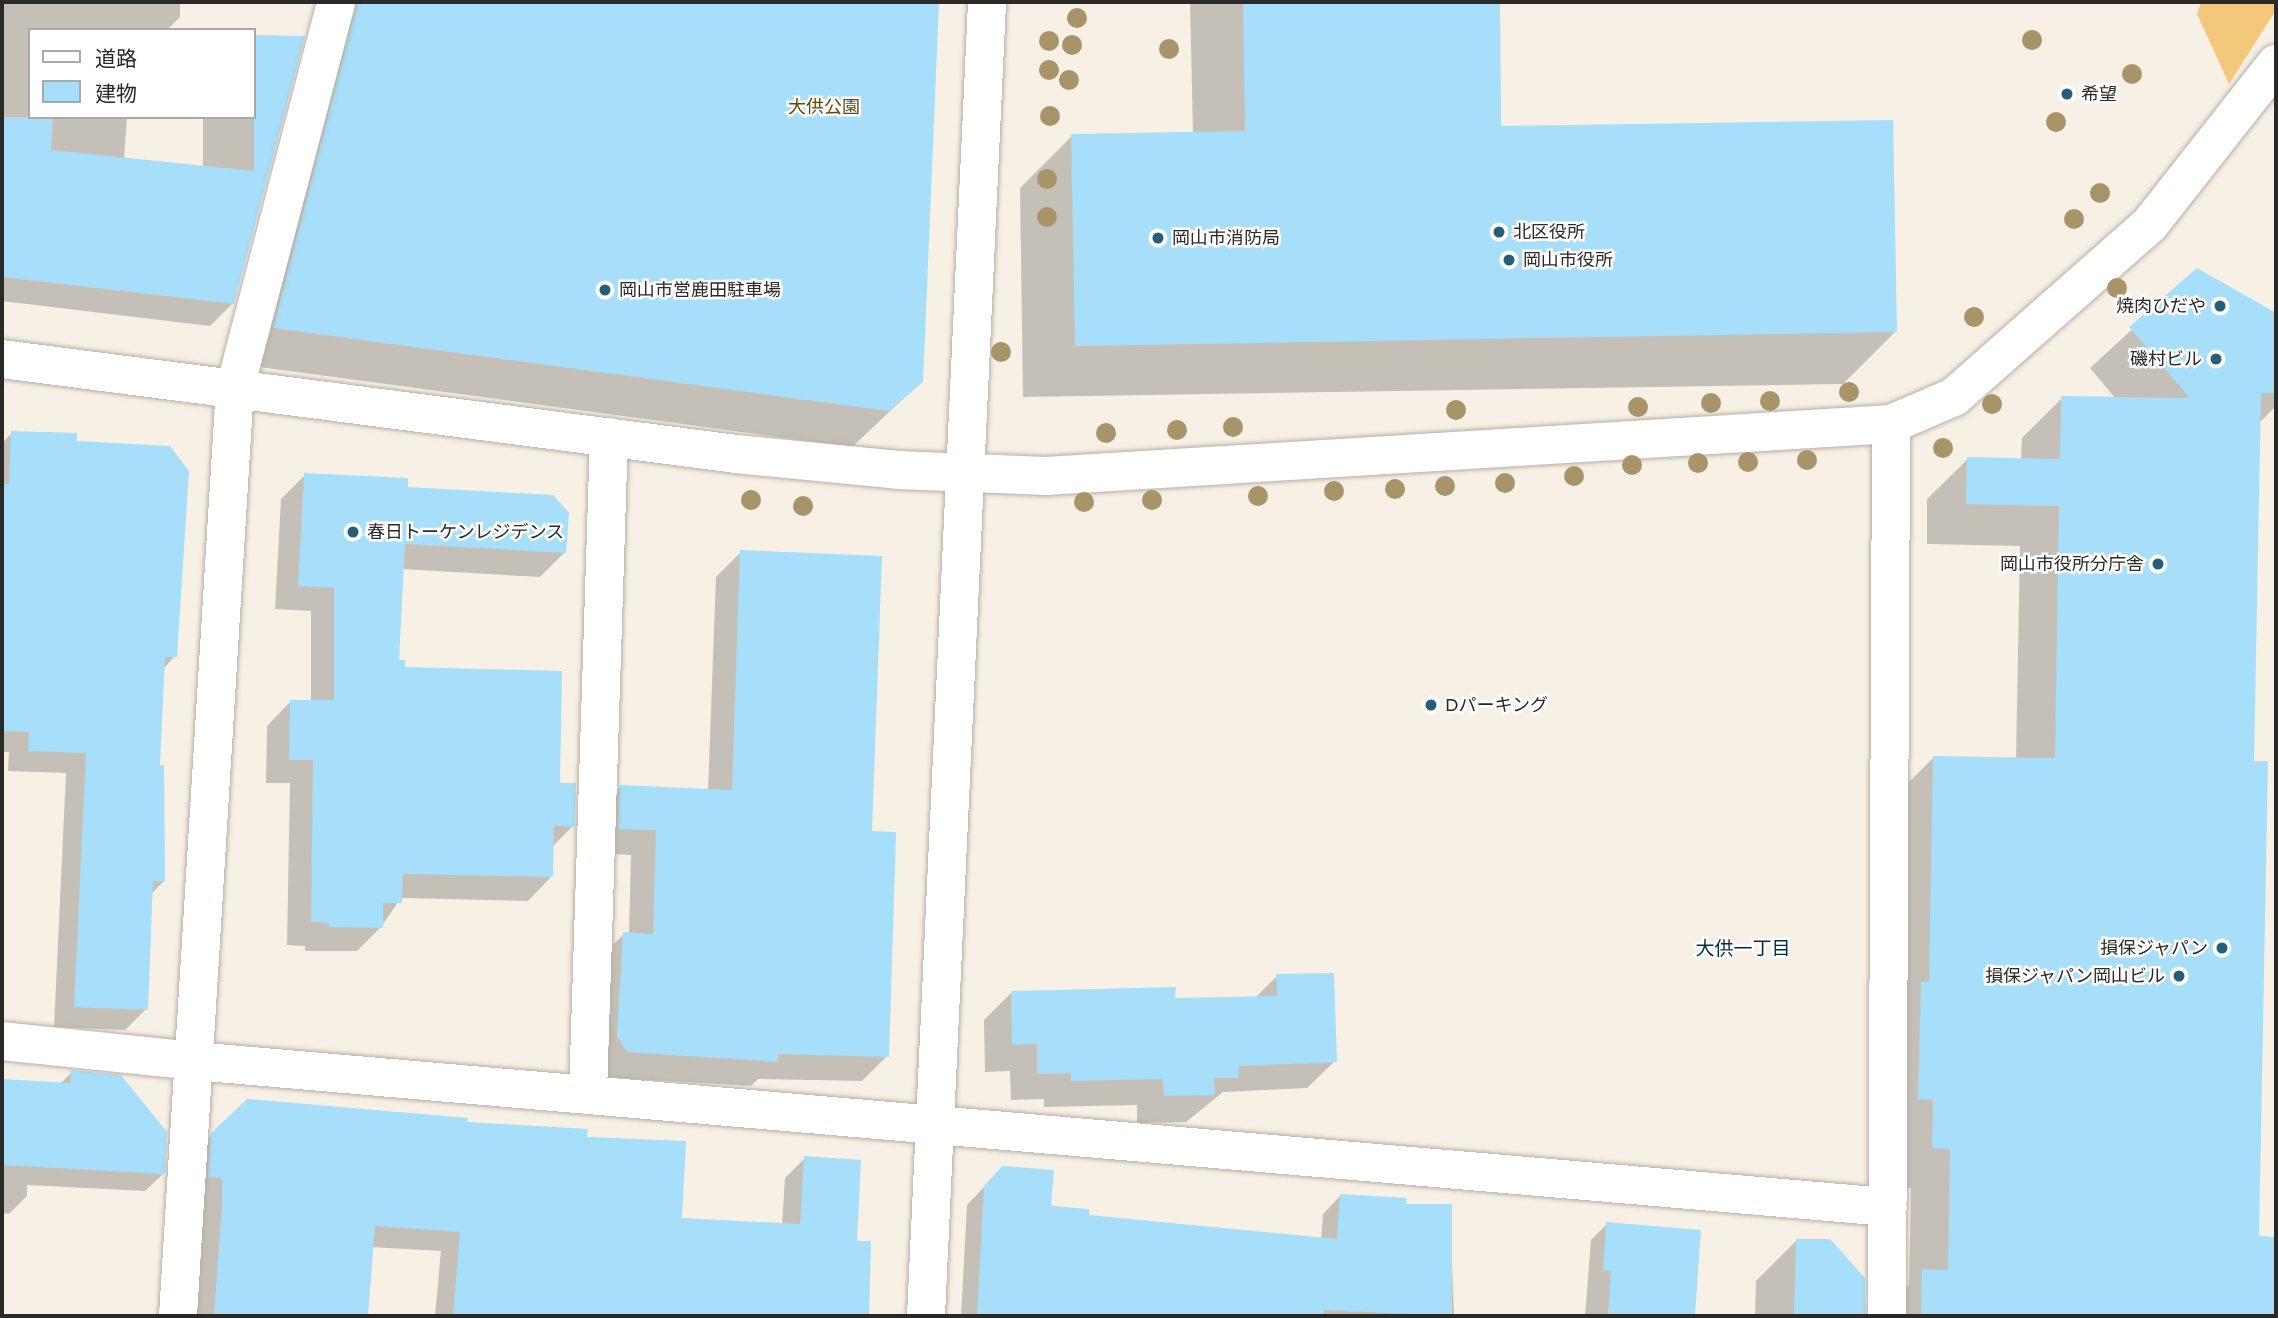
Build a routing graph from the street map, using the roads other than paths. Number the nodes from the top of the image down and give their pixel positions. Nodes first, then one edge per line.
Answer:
1 (336, 2) edge
2 (987, 2) edge
3 (2276, 64) edge
4 (2, 359) edge
5 (235, 388) junction
6 (1891, 424) junction
7 (609, 437) junction
8 (964, 473) junction
9 (2, 1041) edge
10 (194, 1061) junction
11 (588, 1093) junction
12 (935, 1124) junction
13 (1888, 1208) junction
14 (178, 1316) edge
15 (926, 1316) edge
16 (1887, 1316) edge

1 - 5 street
2 - 8 street
3 - 6 street
4 - 5 street
5 - 7 street
5 - 10 street
6 - 8 street
6 - 13 street
7 - 8 street
7 - 11 street
8 - 12 street
9 - 10 street
10 - 11 street
10 - 14 street
11 - 12 street
12 - 13 street
12 - 15 street
13 - 16 street

